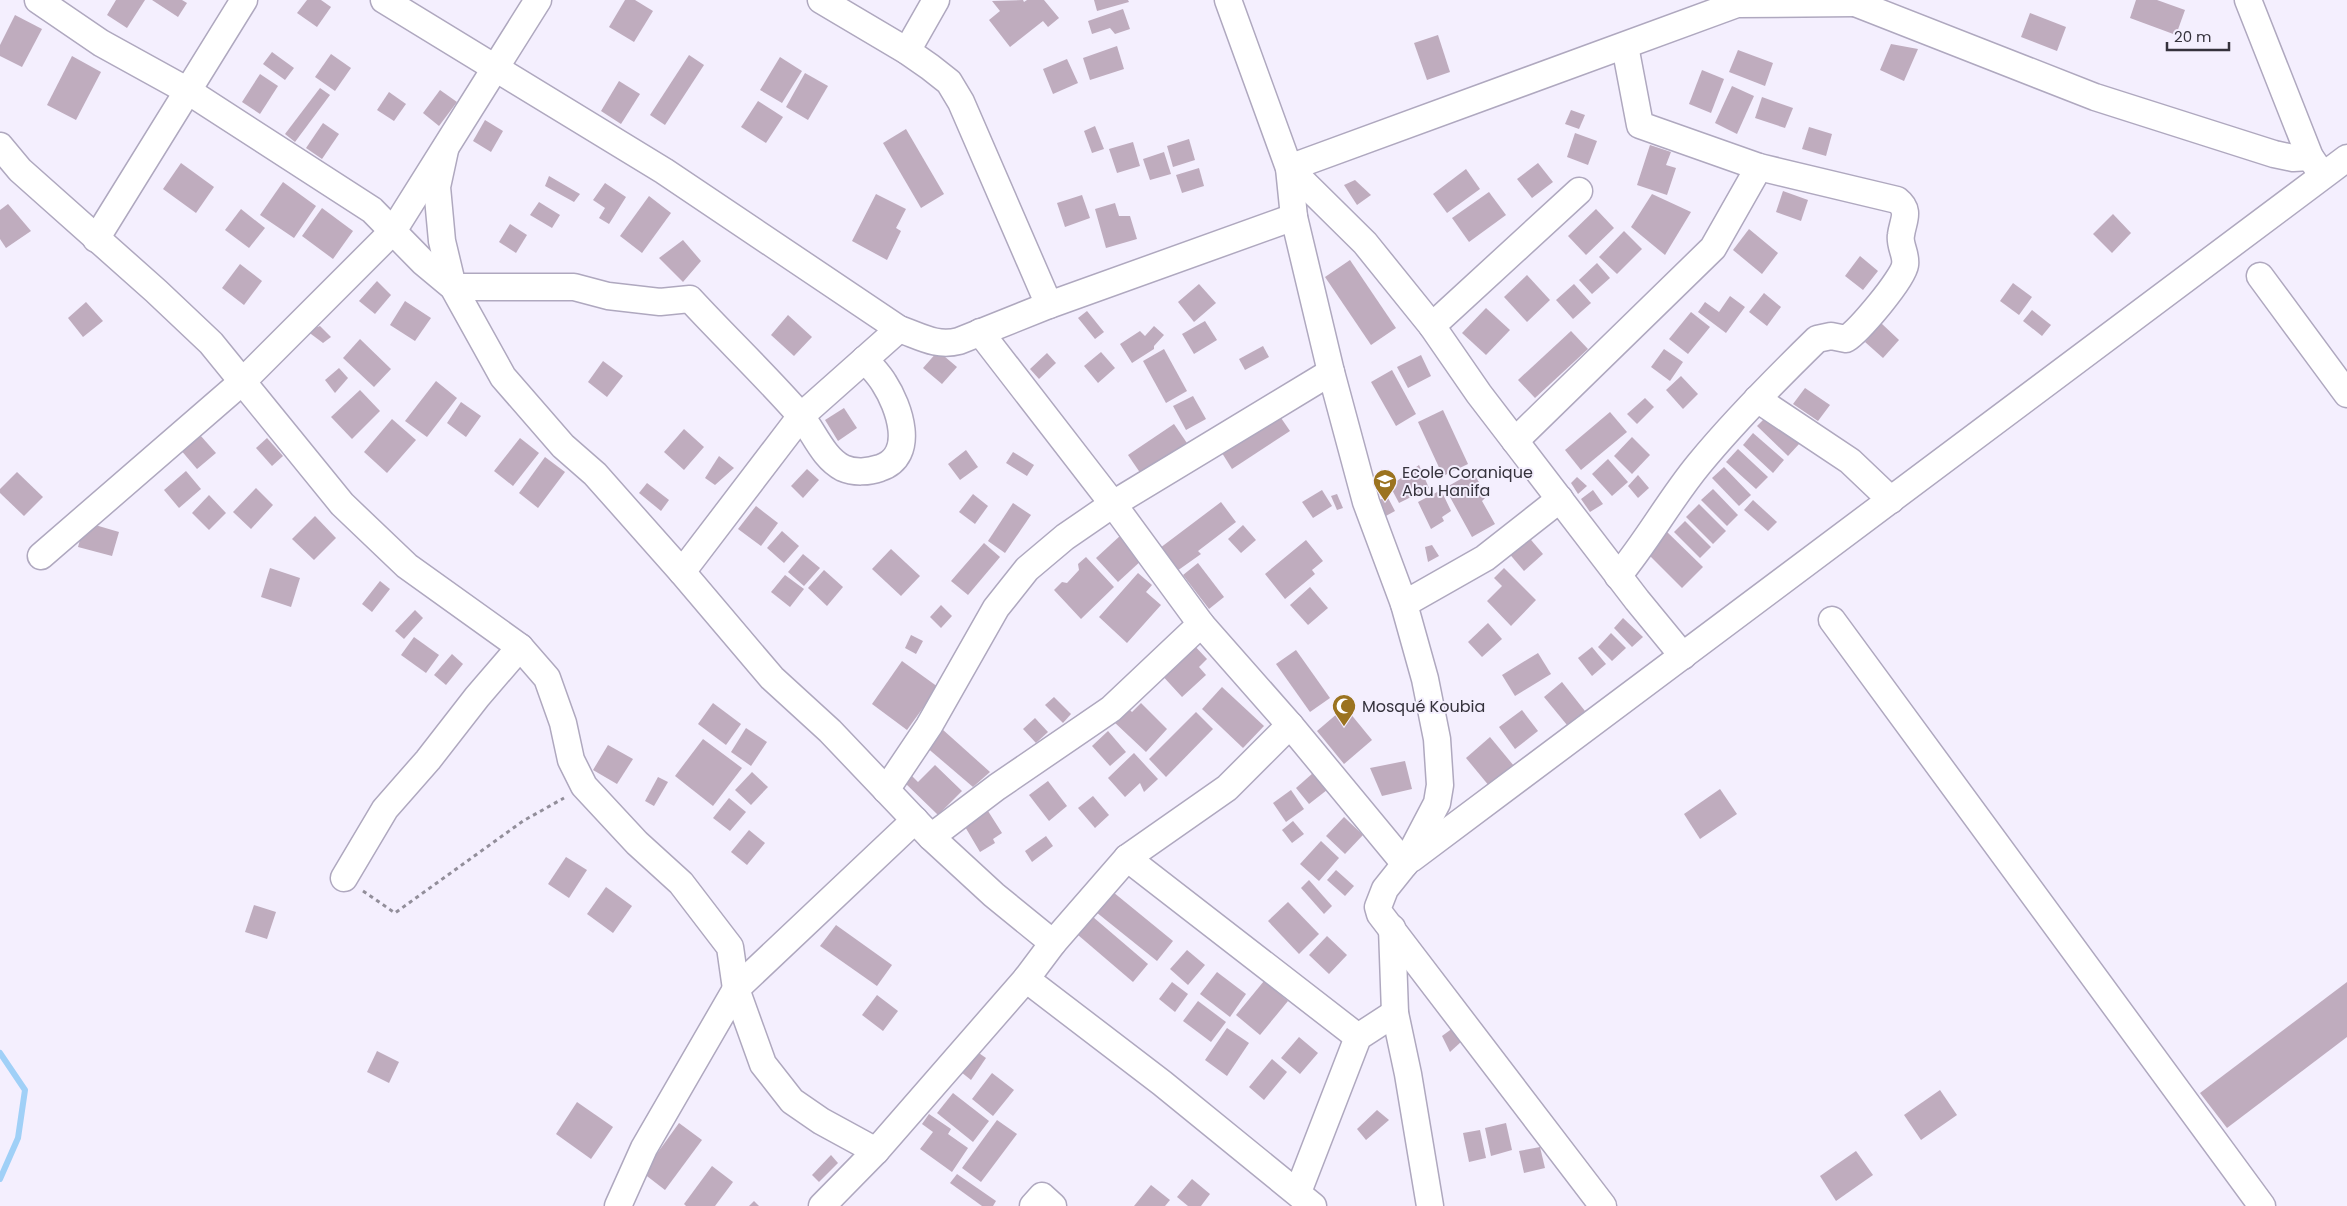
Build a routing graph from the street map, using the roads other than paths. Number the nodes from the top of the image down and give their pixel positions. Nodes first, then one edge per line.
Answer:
1 (38, 0) edge
2 (244, 0) edge
3 (384, 0) edge
4 (538, 0) edge
5 (821, 0) edge
6 (936, 0) edge
7 (1228, 0) edge
8 (2248, 0) edge
9 (1860, 1) edge
10 (1736, 2) edge
11 (1626, 46) junction
12 (906, 51) junction
13 (496, 68) junction
14 (188, 91) junction
15 (0, 146) edge
16 (446, 150) junction
17 (2347, 158) edge
18 (1759, 167) junction
19 (2317, 167) junction
20 (1289, 168) junction
21 (1579, 191) dead end
22 (1294, 217) junction
23 (393, 231) junction
24 (96, 239) junction
25 (2260, 276) dead end
26 (453, 287) junction
27 (1049, 305) junction
28 (1432, 326) junction
29 (899, 329) junction
30 (980, 332) junction
31 (865, 359) junction
32 (1331, 372) junction
33 (243, 381) junction
34 (2347, 394) edge
35 (1757, 399) junction
36 (801, 416) junction
37 (1515, 441) junction
38 (1560, 499) junction
39 (1891, 500) junction
40 (1113, 504) junction
41 (42, 556) dead end
42 (682, 572) junction
43 (1618, 576) junction
44 (1404, 604) junction
45 (1832, 620) dead end
46 (1201, 624) junction
47 (520, 648) junction
48 (1683, 656) junction
49 (1290, 725) junction
50 (886, 790) junction
51 (923, 828) junction
52 (1127, 858) junction
53 (1405, 864) junction
54 (344, 878) road end
55 (1392, 928) junction
56 (1053, 943) junction
57 (1026, 979) junction
58 (736, 989) junction
59 (1395, 1013) junction
60 (1358, 1037) junction
61 (876, 1151) junction
62 (1305, 1199) edge
63 (618, 1206) edge
64 (822, 1206) edge
65 (1033, 1206) edge
66 (1053, 1206) edge
67 (1430, 1206) edge
68 (1602, 1206) edge
69 (2262, 1206) edge

1 - 14 street
2 - 14 street
3 - 13 street
4 - 13 street
5 - 12 street
6 - 12 street
7 - 20 street
8 - 19 street
9 - 10 street
9 - 19 street
10 - 11 street
11 - 18 street
11 - 20 street
12 - 27 street
13 - 16 street
13 - 29 street
14 - 23 street
14 - 24 street
15 - 24 street
16 - 23 street
16 - 26 street
17 - 19 street
18 - 35 street
18 - 37 street
19 - 39 street
20 - 22 street
20 - 28 street
21 - 28 street
22 - 27 street
22 - 32 street
23 - 26 street
23 - 33 street
24 - 33 street
25 - 34 street
26 - 36 street
26 - 42 street
27 - 30 street
28 - 37 street
29 - 30 street
29 - 31 street
30 - 40 street
31 - 36 street
31 - 36 street
32 - 40 street
32 - 44 street
33 - 41 street
33 - 47 street
35 - 39 street
35 - 43 street
36 - 42 street
37 - 38 street
38 - 43 street
38 - 44 street
39 - 48 street
40 - 46 street
40 - 50 street
42 - 50 street
43 - 48 street
44 - 53 street
45 - 69 street
46 - 49 street
46 - 51 street
47 - 54 street
47 - 58 street
48 - 53 street
49 - 52 street
49 - 53 street
50 - 51 street
51 - 56 street
51 - 58 street
52 - 56 street
52 - 60 street
53 - 55 street
55 - 59 street
55 - 68 street
56 - 57 street
57 - 61 street
57 - 62 street
58 - 61 street
58 - 63 street
59 - 60 street
59 - 67 street
60 - 62 street
61 - 64 street
65 - 66 street

